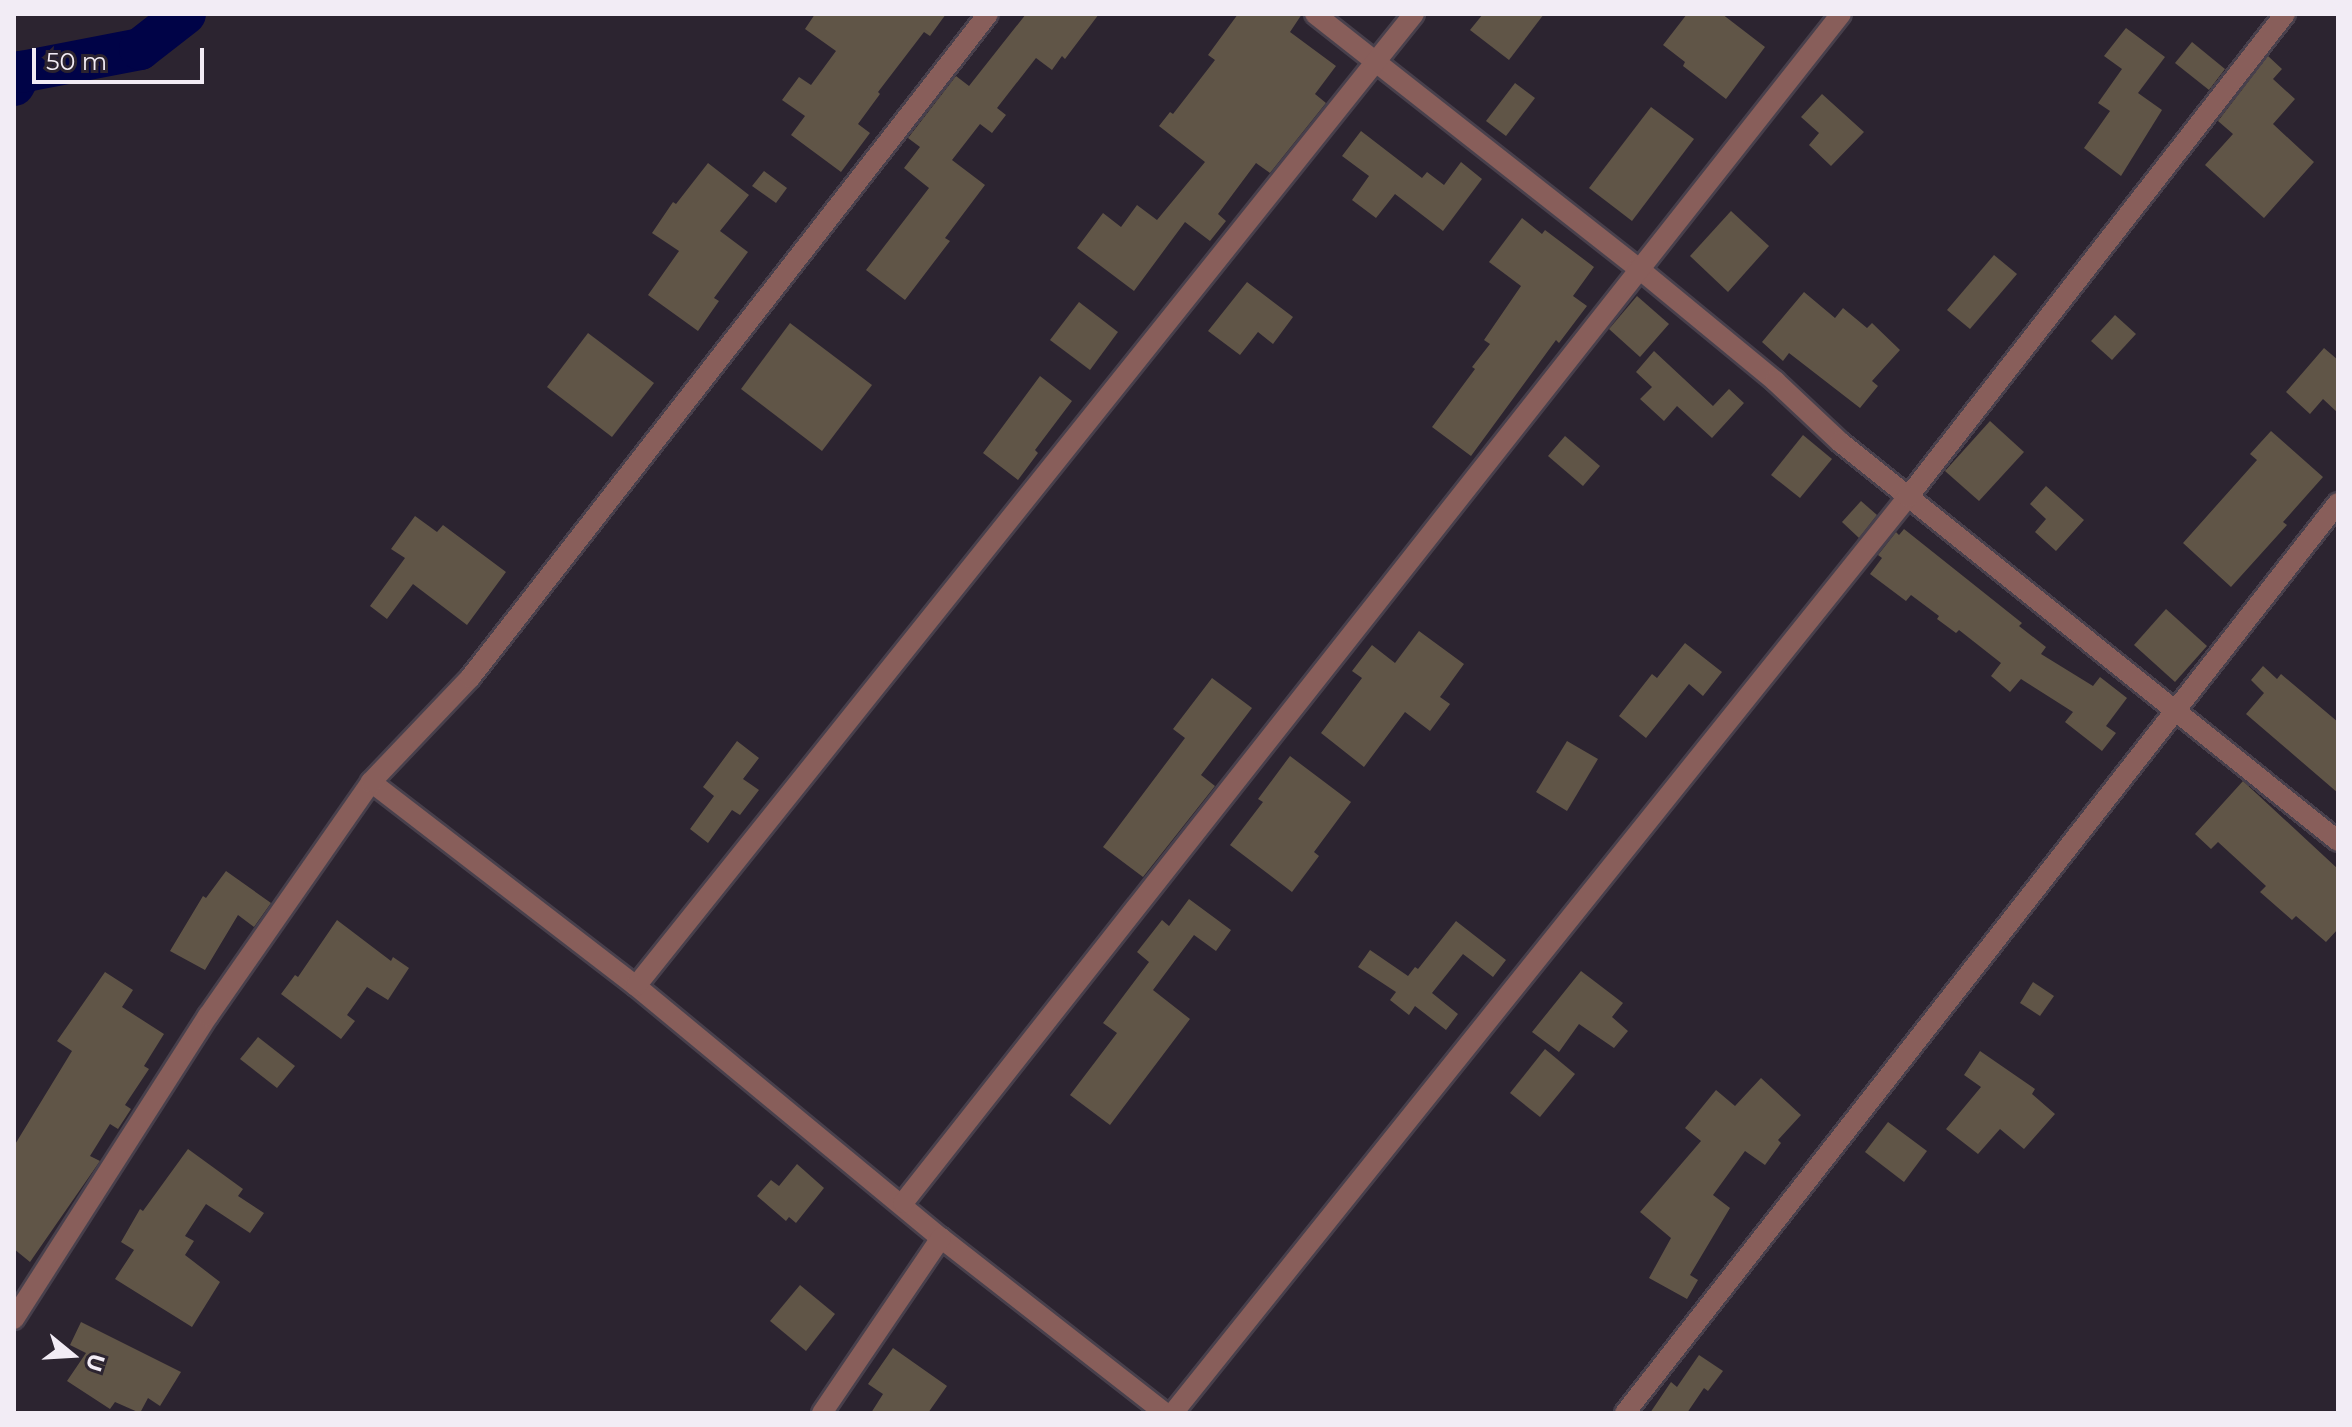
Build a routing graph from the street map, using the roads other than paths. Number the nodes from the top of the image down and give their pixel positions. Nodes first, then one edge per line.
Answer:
1 (988, 14) edge
2 (1315, 14) edge
3 (1414, 14) edge
4 (1841, 14) edge
5 (2285, 14) edge
6 (1378, 62) junction
7 (1638, 268) junction
8 (1908, 497) junction
9 (2338, 503) edge
10 (2178, 710) junction
11 (371, 782) junction
12 (2338, 841) edge
13 (636, 986) junction
14 (903, 1203) junction
15 (941, 1238) junction
16 (14, 1319) edge
17 (822, 1413) edge
18 (1165, 1413) edge
19 (1173, 1413) edge
20 (1625, 1413) edge

1 - 11 street
2 - 6 street
3 - 6 street
4 - 7 street
5 - 8 street
6 - 7 street
6 - 13 street
7 - 8 street
7 - 14 street
8 - 10 street
8 - 19 street
9 - 10 street
10 - 12 street
10 - 20 street
11 - 13 street
11 - 16 street
13 - 14 street
14 - 15 street
15 - 17 street
15 - 18 street

